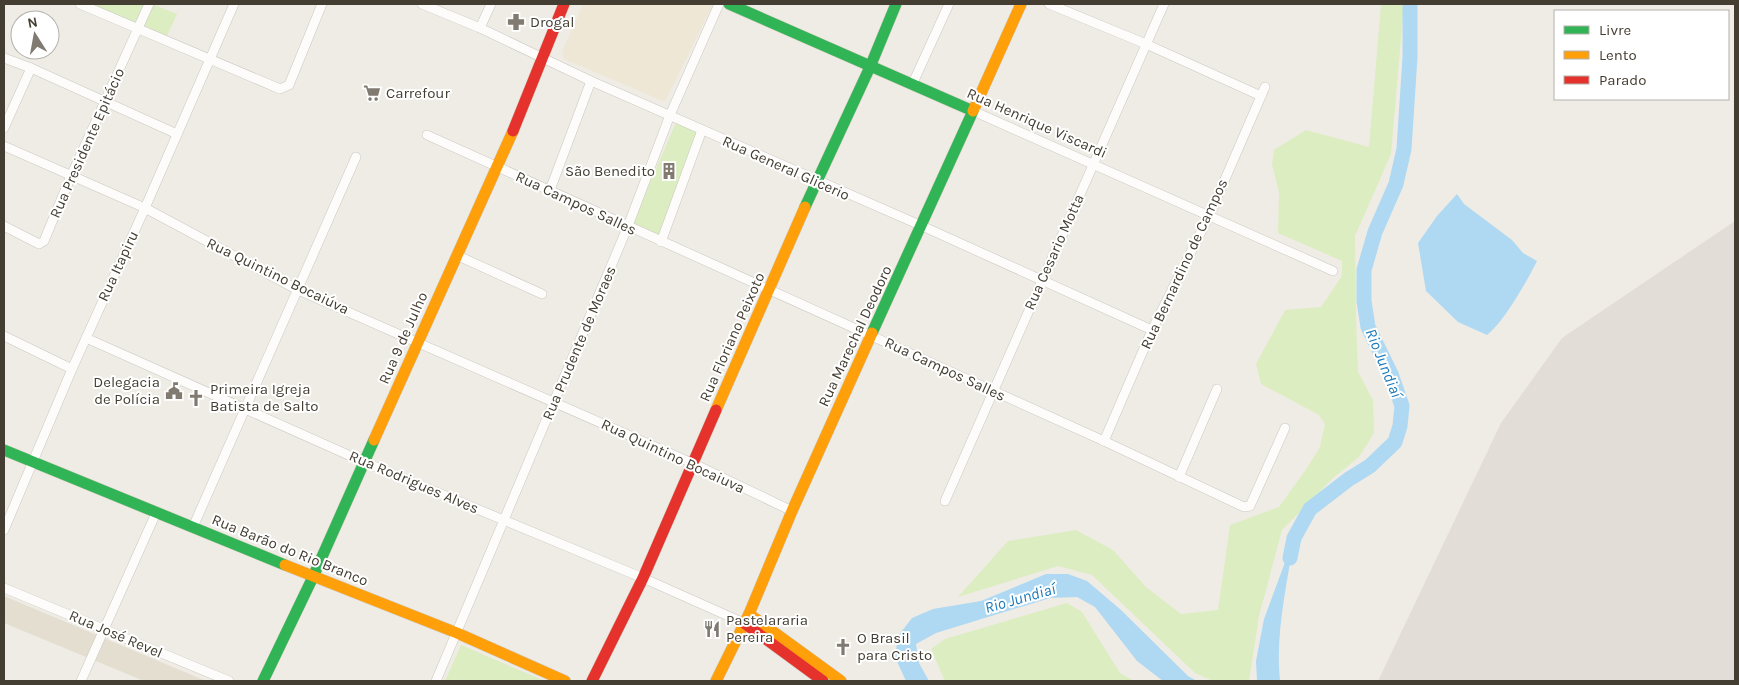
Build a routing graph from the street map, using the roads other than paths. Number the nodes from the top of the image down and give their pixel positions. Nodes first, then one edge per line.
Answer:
1 (80, 4) edge
2 (149, 4) edge
3 (234, 4) edge
4 (322, 4) edge
5 (422, 4) edge
6 (490, 4) edge
7 (564, 4) edge
8 (719, 4) edge
9 (728, 4) edge
10 (896, 4) edge
11 (949, 4) edge
12 (1022, 4) edge
13 (1049, 4) edge
14 (1164, 4) edge
15 (138, 28) junction
16 (480, 28) junction
17 (1146, 44) junction
18 (4, 58) edge
19 (542, 58) junction
20 (211, 59) junction
21 (870, 67) junction
22 (31, 68) junction
23 (591, 81) junction
24 (912, 85) junction
25 (1265, 87) dead end
26 (1261, 96) junction
27 (104, 101) junction
28 (973, 111) junction
29 (670, 115) junction
30 (4, 128) edge
31 (702, 130) junction
32 (177, 134) junction
33 (427, 135) dead end
34 (4, 146) edge
35 (356, 158) dead end
36 (1093, 165) junction
37 (497, 166) junction
38 (71, 176) junction
39 (816, 181) junction
40 (550, 190) junction
41 (145, 208) junction
42 (1209, 216) junction
43 (4, 226) edge
44 (628, 226) junction
45 (922, 226) junction
46 (661, 242) junction
47 (456, 255) junction
48 (1333, 271) dead end
49 (1042, 280) junction
50 (298, 290) junction
51 (769, 291) junction
52 (542, 294) dead end
53 (1152, 330) junction
54 (4, 336) edge
55 (872, 336) junction
56 (86, 338) junction
57 (417, 342) junction
58 (72, 369) junction
59 (1217, 389) dead end
60 (992, 391) junction
61 (554, 402) junction
62 (245, 409) junction
63 (1285, 428) dead end
64 (1104, 441) junction
65 (4, 450) edge
66 (33, 461) junction
67 (364, 462) junction
68 (692, 463) junction
69 (1179, 477) junction
70 (944, 501) dead end
71 (792, 511) junction
72 (156, 513) junction
73 (505, 521) junction
74 (193, 527) junction
75 (4, 530) edge
76 (313, 577) junction
77 (643, 578) junction
78 (4, 588) edge
79 (746, 618) junction
80 (106, 630) junction
81 (458, 633) junction
82 (81, 681) edge
83 (229, 681) edge
84 (263, 681) edge
85 (436, 681) edge
86 (565, 681) edge
87 (592, 681) edge
88 (716, 681) edge
89 (823, 681) edge
90 (841, 681) edge

1 - 15 street
2 - 15 street, Rua Presidente Epitácio
3 - 20 street, Rua Itapiru
4 - 20 street
5 - 16 street, Rua General Glicerio
6 - 16 street
7 - 19 main road, Rua 9 de Julho
8 - 29 street, Rua Prudente de Moraes
9 - 21 main road, Rua Henrique Viscardi
10 - 21 main road, Rua Floriano Peixoto
11 - 24 street
12 - 28 main road, Rua Marechal Deodoro
13 - 17 street
14 - 17 street, Rua Cesario Motta
15 - 20 street
15 - 27 street, Rua Presidente Epitácio
16 - 19 street, Rua General Glicerio
17 - 26 street
17 - 36 street, Rua Cesario Motta
18 - 22 street
19 - 23 street, Rua General Glicerio
19 - 37 main road, Rua 9 de Julho
20 - 32 street, Rua Itapiru
21 - 24 main road, Rua Henrique Viscardi
21 - 39 main road, Rua Floriano Peixoto
22 - 27 street
22 - 30 street
23 - 29 street, Rua General Glicerio
23 - 40 street
24 - 28 main road, Rua Henrique Viscardi
25 - 26 street, Rua Bernardino de Campos
26 - 42 street, Rua Bernardino de Campos
27 - 32 street
27 - 38 street, Rua Presidente Epitácio
28 - 36 street, Rua Henrique Viscardi
28 - 45 main road, Rua Marechal Deodoro
29 - 31 street, Rua General Glicerio
29 - 44 street, Rua Prudente de Moraes
31 - 39 street, Rua General Glicerio
31 - 46 street
32 - 41 street, Rua Itapiru
33 - 37 street, Rua Campos Salles
34 - 38 street, Rua Quintino Bocaiúva
35 - 50 street
36 - 42 street, Rua Henrique Viscardi
36 - 49 street, Rua Cesario Motta
37 - 40 street, Rua Campos Salles
37 - 47 main road, Rua 9 de Julho
38 - 41 street, Rua Quintino Bocaiúva
38 - 43 street, Rua Presidente Epitácio
39 - 45 street, Rua General Glicerio
39 - 51 main road, Rua Floriano Peixoto
40 - 44 street, Rua Campos Salles
41 - 50 street, Rua Quintino Bocaiúva
41 - 56 street, Rua Itapiru
42 - 48 street, Rua Henrique Viscardi
42 - 53 street, Rua Bernardino de Campos
44 - 46 street, Rua Campos Salles
44 - 61 street, Rua Prudente de Moraes
45 - 49 street, Rua General Glicerio
45 - 55 main road, Rua Marechal Deodoro
46 - 51 street, Rua Campos Salles
47 - 52 street
47 - 57 main road, Rua 9 de Julho
49 - 53 street, Rua General Glicerio
49 - 60 street, Rua Cesario Motta
50 - 57 street, Rua Quintino Bocaiúva
50 - 62 street
51 - 55 street, Rua Campos Salles
51 - 68 main road, Rua Floriano Peixoto
53 - 64 street, Rua Bernardino de Campos
54 - 58 street
55 - 60 street, Rua Campos Salles
55 - 71 main road, Rua Marechal Deodoro
56 - 58 street, Rua Itapiru
56 - 62 street, Rua Rodrigues Alves
57 - 61 street, Rua Quintino Bocaiúva
57 - 67 main road, Rua 9 de Julho
58 - 66 street, Rua Itapiru
59 - 69 street
60 - 64 street, Rua Campos Salles
60 - 70 street, Rua Cesario Motta
61 - 68 street, Rua Quintino Bocaiuva
61 - 73 street, Rua Prudente de Moraes
62 - 67 street, Rua Rodrigues Alves
62 - 74 street
63 - 69 street, Rua Campos Salles
64 - 69 street, Rua Campos Salles
65 - 66 main road, Rua Barão do Rio Branco
66 - 72 main road, Rua Barão do Rio Branco
66 - 75 street, Rua Itapiru
67 - 73 street, Rua Rodrigues Alves
67 - 76 main road, Rua 9 de Julho
68 - 71 street, Rua Quintino Bocaiuva
68 - 77 main road, Rua Floriano Peixoto
71 - 79 main road, Rua Marechal Deodoro
72 - 74 main road, Rua Barão do Rio Branco
72 - 80 street
73 - 77 street, Rua Rodrigues Alves
73 - 81 street, Rua Prudente de Moraes
74 - 76 main road, Rua Barão do Rio Branco
76 - 81 main road, Rua Barão do Rio Branco
76 - 84 main road, Rua 9 de Julho
77 - 79 street, Rua Rodrigues Alves
77 - 87 main road, Rua Floriano Peixoto
78 - 80 street, Rua José Revel
79 - 88 main road, Rua Marechal Deodoro
79 - 89 main road
79 - 90 main road
80 - 82 street
80 - 83 street, Rua José Revel
81 - 85 street, Rua Prudente de Moraes
81 - 86 main road, Rua Barão do Rio Branco

